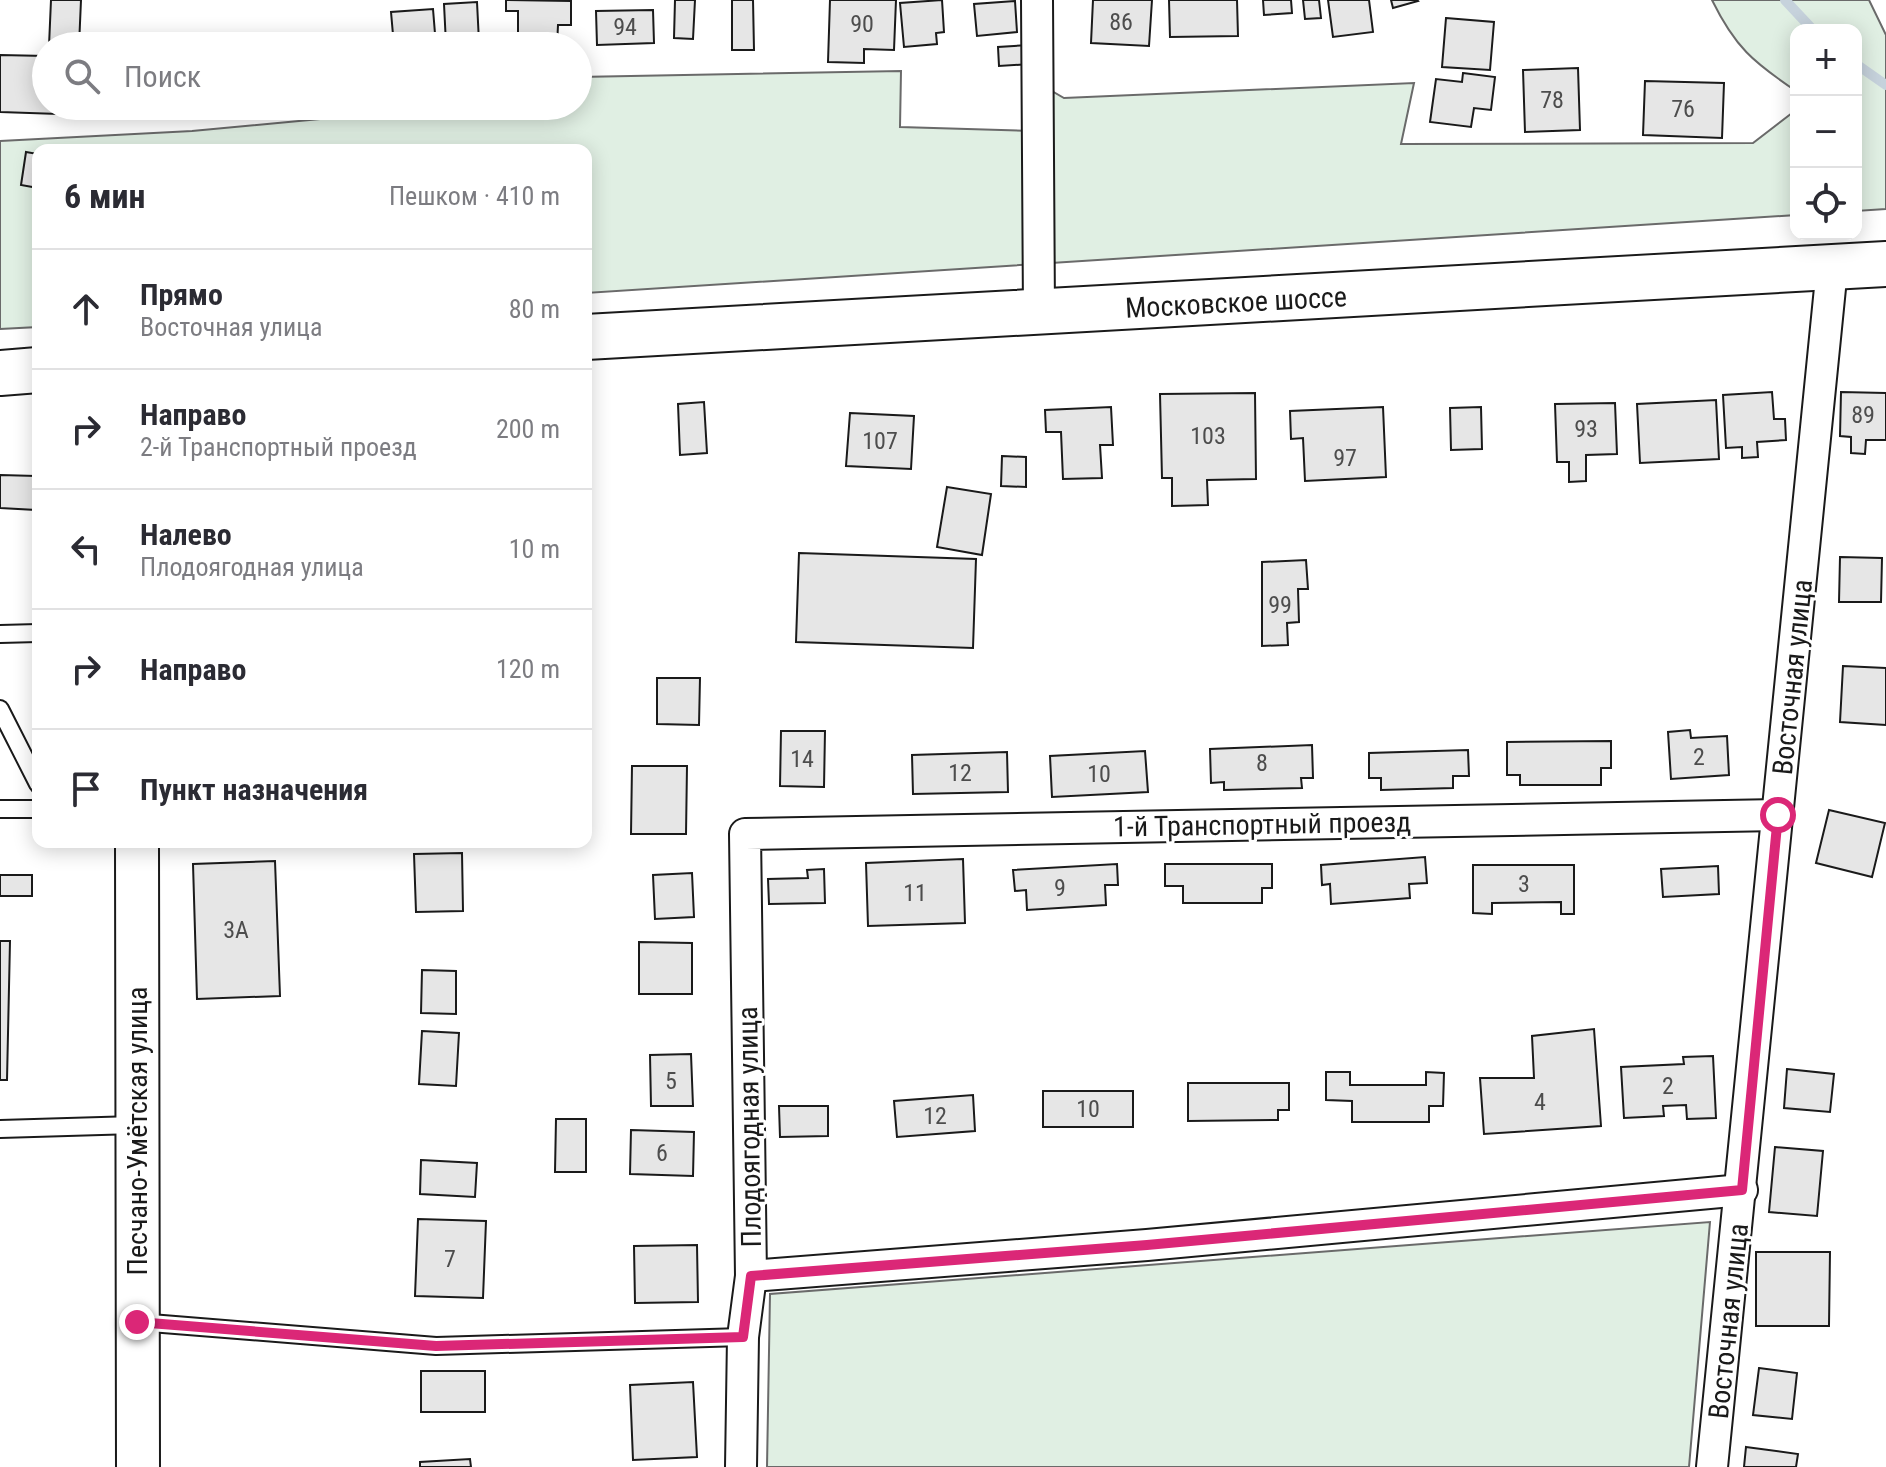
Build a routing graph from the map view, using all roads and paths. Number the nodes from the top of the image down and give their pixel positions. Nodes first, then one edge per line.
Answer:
1 (1037, 0) edge
2 (1886, 264) edge
3 (1832, 268) junction
4 (1039, 313) junction
5 (592, 337) edge
6 (32, 370) edge
7 (0, 373) edge
8 (32, 633) edge
9 (0, 634) edge
10 (0, 709) edge
11 (32, 772) edge
12 (0, 809) edge
13 (32, 809) edge
14 (1778, 815) junction
15 (745, 834) joint
16 (137, 848) edge
17 (137, 1125) junction
18 (0, 1129) edge
19 (1742, 1190) junction
20 (751, 1276) junction
21 (137, 1322) junction
22 (743, 1337) junction
23 (138, 1467) edge
24 (741, 1467) edge
25 (1712, 1467) edge

1 - 4 street
2 - 3 main road, Московское шоссе
3 - 4 main road, Московское шоссе
3 - 14 street, Восточная улица
4 - 5 main road, Московское шоссе
6 - 7 main road
8 - 9 lane
10 - 11 lane
12 - 13 lane
14 - 15 street, 1-й Транспортный проезд
14 - 19 street, Восточная улица
15 - 20 street, Плодоягодная улица
16 - 17 main road, Песчано-Умётская улица
17 - 18 lane
17 - 21 main road, Песчано-Умётская улица
19 - 20 street
19 - 25 street, Восточная улица
20 - 22 street, Плодоягодная улица
21 - 22 lane
21 - 23 main road, Песчано-Умётская улица
22 - 24 street, Плодоягодная улица

